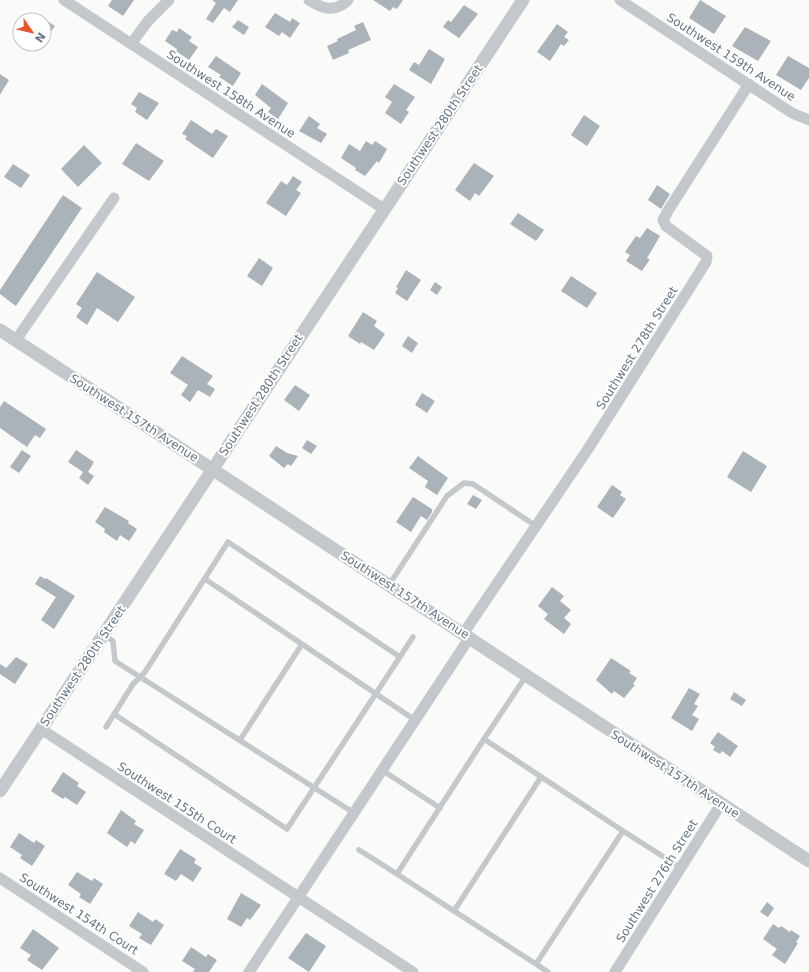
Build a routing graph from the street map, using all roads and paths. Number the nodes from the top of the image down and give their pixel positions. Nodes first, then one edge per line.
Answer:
1 (64, 0) edge
2 (169, 0) edge
3 (309, 0) edge
4 (348, 0) edge
5 (523, 0) edge
6 (620, 0) edge
7 (131, 44) junction
8 (749, 84) junction
9 (809, 120) edge
10 (114, 198) dead end
11 (384, 209) junction
12 (0, 330) edge
13 (16, 340) junction
14 (212, 470) junction
15 (536, 526) junction
16 (205, 579) junction
17 (389, 585) junction
18 (104, 635) junction
19 (466, 636) junction
20 (413, 637) dead end
21 (302, 644) junction
22 (400, 657) junction
23 (526, 675) junction
24 (140, 677) junction
25 (376, 693) junction
26 (114, 714) junction
27 (415, 720) junction
28 (106, 728) dead end
29 (41, 730) junction
30 (484, 739) junction
31 (240, 740) junction
32 (382, 770) junction
33 (541, 777) junction
34 (315, 786) junction
35 (0, 791) edge
36 (721, 804) junction
37 (440, 808) junction
38 (354, 812) junction
39 (623, 831) junction
40 (359, 850) dead end
41 (809, 861) edge
42 (681, 868) junction
43 (397, 874) junction
44 (0, 878) edge
45 (298, 897) junction
46 (454, 911) junction
47 (536, 964) junction
48 (143, 972) edge
49 (249, 972) edge
50 (413, 972) edge
51 (548, 972) edge
52 (615, 972) edge

1 - 7 street, Southwest 158th Avenue
2 - 7 street
3 - 4 street
5 - 11 street, Southwest 280th Street
6 - 8 street, Southwest 159th Avenue
7 - 11 street, Southwest 158th Avenue
8 - 9 street, Southwest 159th Avenue
8 - 15 street, Southwest 278th Street
10 - 13 street
11 - 14 street, Southwest 280th Street
12 - 13 street, Southwest 157th Avenue
13 - 14 street, Southwest 157th Avenue
14 - 17 street, Southwest 157th Avenue
14 - 18 street, Southwest 280th Street
15 - 17 lane
15 - 19 street, Southwest 278th Street
16 - 21 lane
16 - 22 lane
16 - 24 lane
17 - 19 street, Southwest 157th Avenue
18 - 24 lane
18 - 29 street, Southwest 280th Street
19 - 23 street, Southwest 157th Avenue
19 - 27 street, Southwest 278th Street
20 - 22 lane
21 - 25 lane
21 - 31 lane
22 - 25 lane
23 - 30 lane
23 - 36 street, Southwest 157th Avenue
24 - 26 lane
24 - 31 lane
25 - 27 lane
25 - 34 lane
26 - 28 lane
26 - 34 lane
27 - 32 street, Southwest 278th Street
29 - 35 street, Southwest 280th Street
29 - 45 street, Southwest 155th Court
30 - 33 lane
30 - 37 lane
31 - 34 lane
32 - 37 lane
32 - 38 street, Southwest 278th Street
33 - 39 lane
33 - 46 lane
34 - 38 lane
36 - 41 street, Southwest 157th Avenue
36 - 42 street, Southwest 276th Street
37 - 43 lane
38 - 45 street, Southwest 278th Street
39 - 42 lane
39 - 47 lane
40 - 43 lane
42 - 52 street, Southwest 276th Street
43 - 46 lane
44 - 48 street, Southwest 154th Court
45 - 49 street
45 - 50 street, Southwest 155th Court
46 - 47 lane
47 - 51 lane

